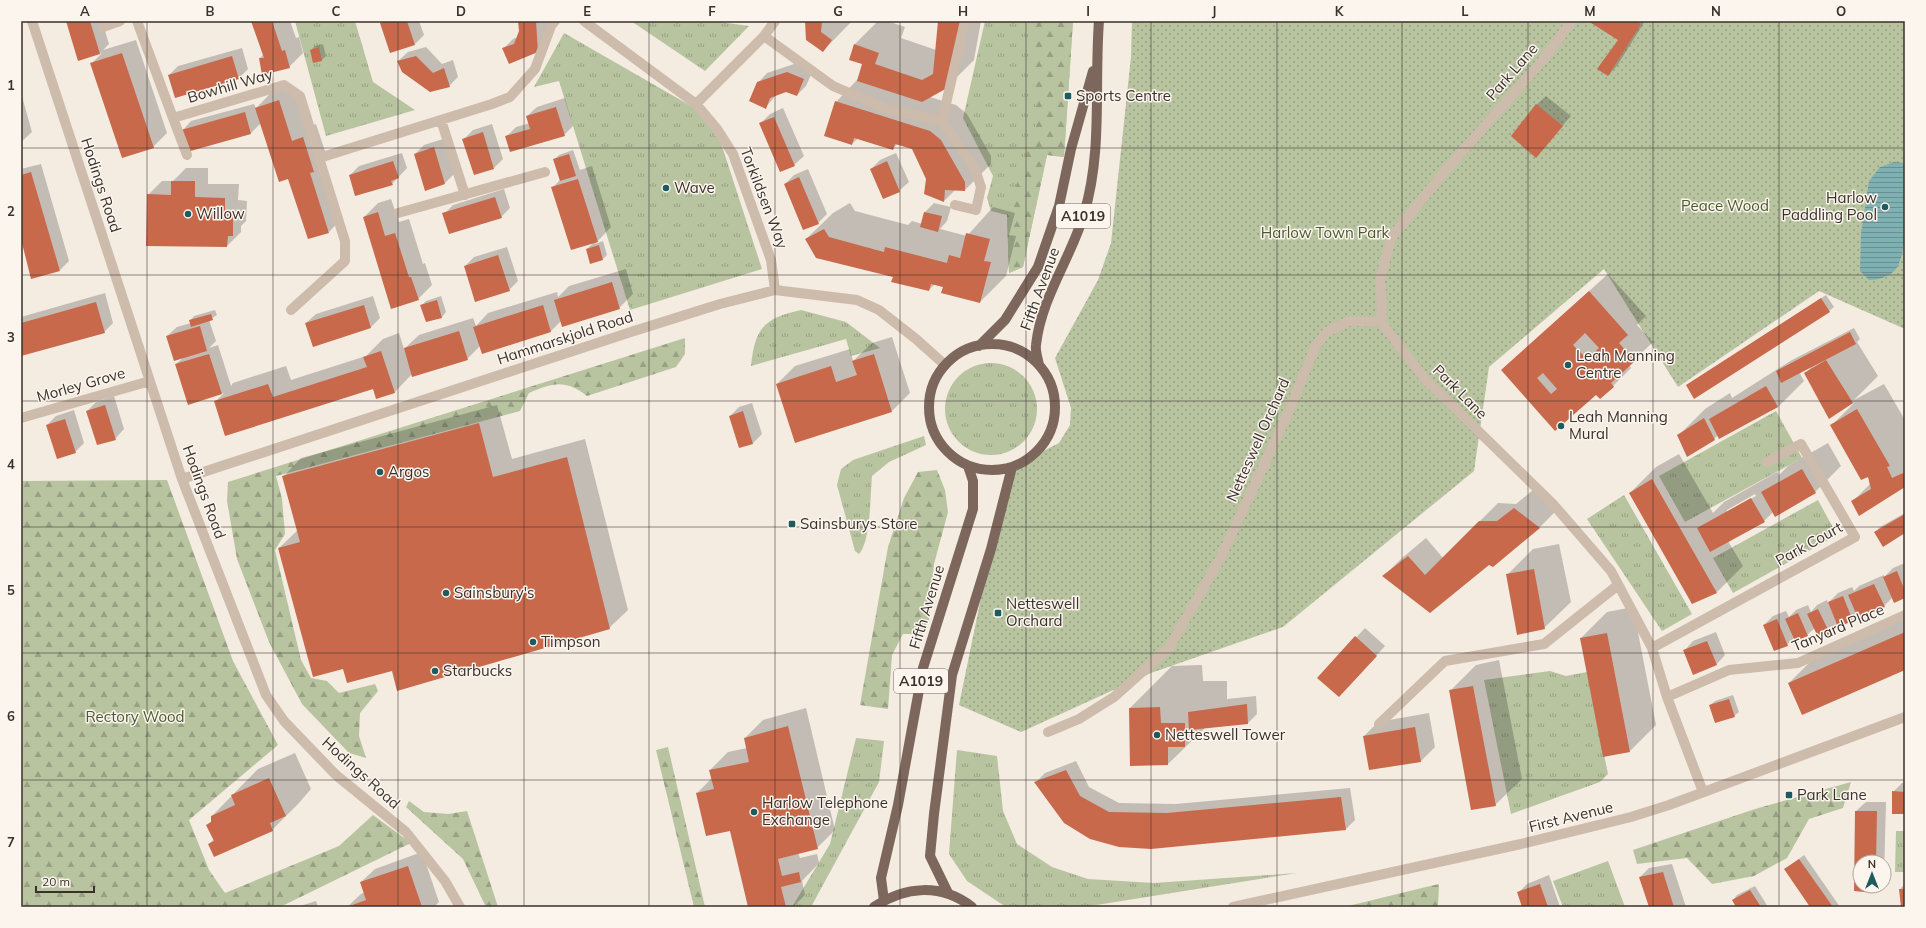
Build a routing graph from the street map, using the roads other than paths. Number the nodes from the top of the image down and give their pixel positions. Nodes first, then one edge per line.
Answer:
1 (32, 21) edge
2 (120, 21) edge
3 (137, 21) edge
4 (555, 21) edge
5 (584, 21) edge
6 (775, 21) edge
7 (965, 21) edge
8 (1099, 21) edge
9 (1572, 21) edge
10 (103, 27) dead end
11 (764, 36) junction
12 (1096, 58) junction
13 (696, 104) junction
14 (173, 118) junction
15 (441, 120) junction
16 (942, 121) junction
17 (187, 155) dead end
18 (319, 158) junction
19 (545, 172) dead end
20 (465, 194) junction
21 (955, 205) dead end
22 (398, 213) dead end
23 (775, 290) junction
24 (291, 310) dead end
25 (1381, 322) junction
26 (979, 346) junction
27 (945, 365) junction
28 (1039, 366) junction
29 (150, 381) junction
30 (21, 418) edge
31 (1767, 462) dead end
32 (968, 466) junction
33 (1012, 468) junction
34 (182, 479) junction
35 (1618, 585) junction
36 (1905, 615) edge
37 (1652, 648) junction
38 (1668, 697) junction
39 (1905, 717) edge
40 (1378, 724) dead end
41 (1048, 732) dead end
42 (1703, 792) junction
43 (948, 894) junction
44 (884, 900) junction
45 (460, 907) edge
46 (874, 907) edge
47 (972, 907) edge
48 (1233, 907) edge

1 - 29 street, Hodings Road
2 - 10 street
3 - 14 street, Bowhill Way
4 - 15 street
5 - 13 street, Torkildsen Way
6 - 11 street
7 - 16 street
8 - 12 main road, Fifth Avenue / A1019
9 - 25 street, Park Lane
11 - 13 street
11 - 16 street
12 - 26 main road, Fifth Avenue / A1019
12 - 28 main road, Fifth Avenue / A1019
13 - 23 street, Torkildsen Way
14 - 17 street, Bowhill Way
14 - 18 street, Bowhill Way
15 - 18 street
15 - 20 street
16 - 21 street
18 - 24 street, Bowhill Way
19 - 20 street
20 - 22 street
23 - 27 street, Hammarskjold Road
23 - 34 street, Hammarskjold Road
25 - 35 street, Park Lane
25 - 41 street, Netteswell Orchard
26 - 27 main road
26 - 28 main road
27 - 32 main road
28 - 33 main road
29 - 30 street, Morley Grove
29 - 34 street, Hodings Road
31 - 37 street, Park Court
32 - 33 main road
32 - 44 main road, Fifth Avenue / A1019
33 - 43 main road, A1019
34 - 45 street, Hodings Road
35 - 37 street, Park Lane
35 - 40 street
36 - 38 street, Tanyard Place
37 - 38 street, Park Lane
38 - 42 street, Park Lane
39 - 42 street, First Avenue
42 - 48 street, First Avenue
43 - 44 main road
43 - 47 main road
44 - 46 main road

